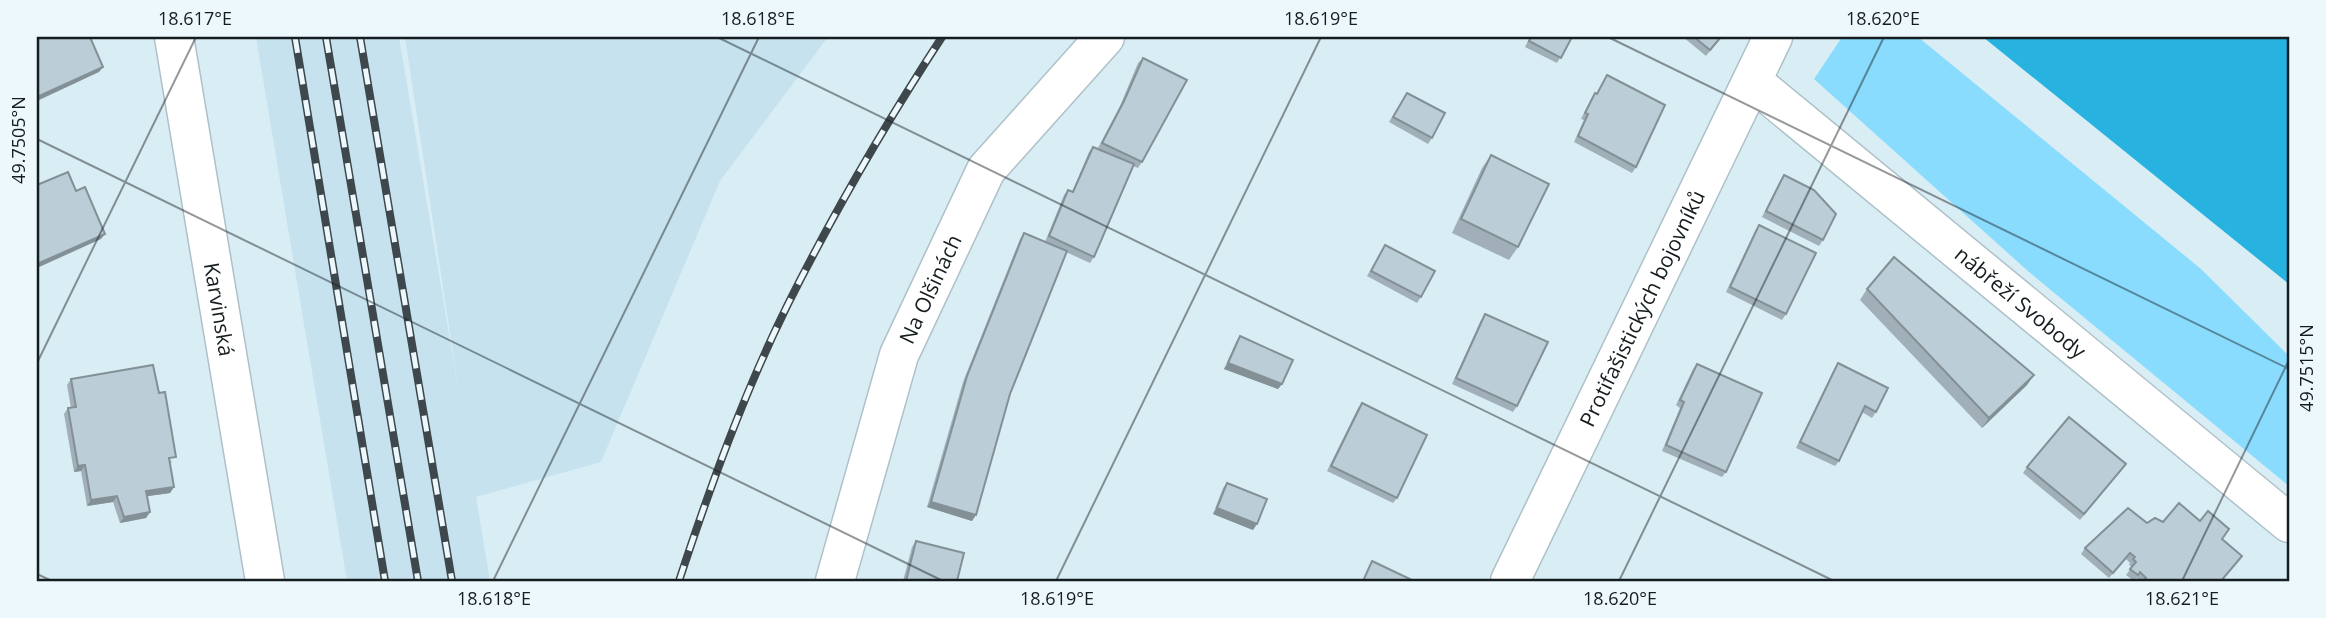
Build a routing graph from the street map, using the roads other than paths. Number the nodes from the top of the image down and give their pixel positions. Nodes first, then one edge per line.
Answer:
1 (174, 37) edge
2 (1105, 37) edge
3 (1773, 37) edge
4 (1752, 81) junction
5 (2289, 523) edge
6 (265, 581) edge
7 (835, 581) edge
8 (1510, 581) edge

1 - 6 street, Karvinská
2 - 7 street, Na Olšinách
3 - 4 street, Protifašistických bojovníků
4 - 5 street, nábřeží Svobody
4 - 8 street, Protifašistických bojovníků

